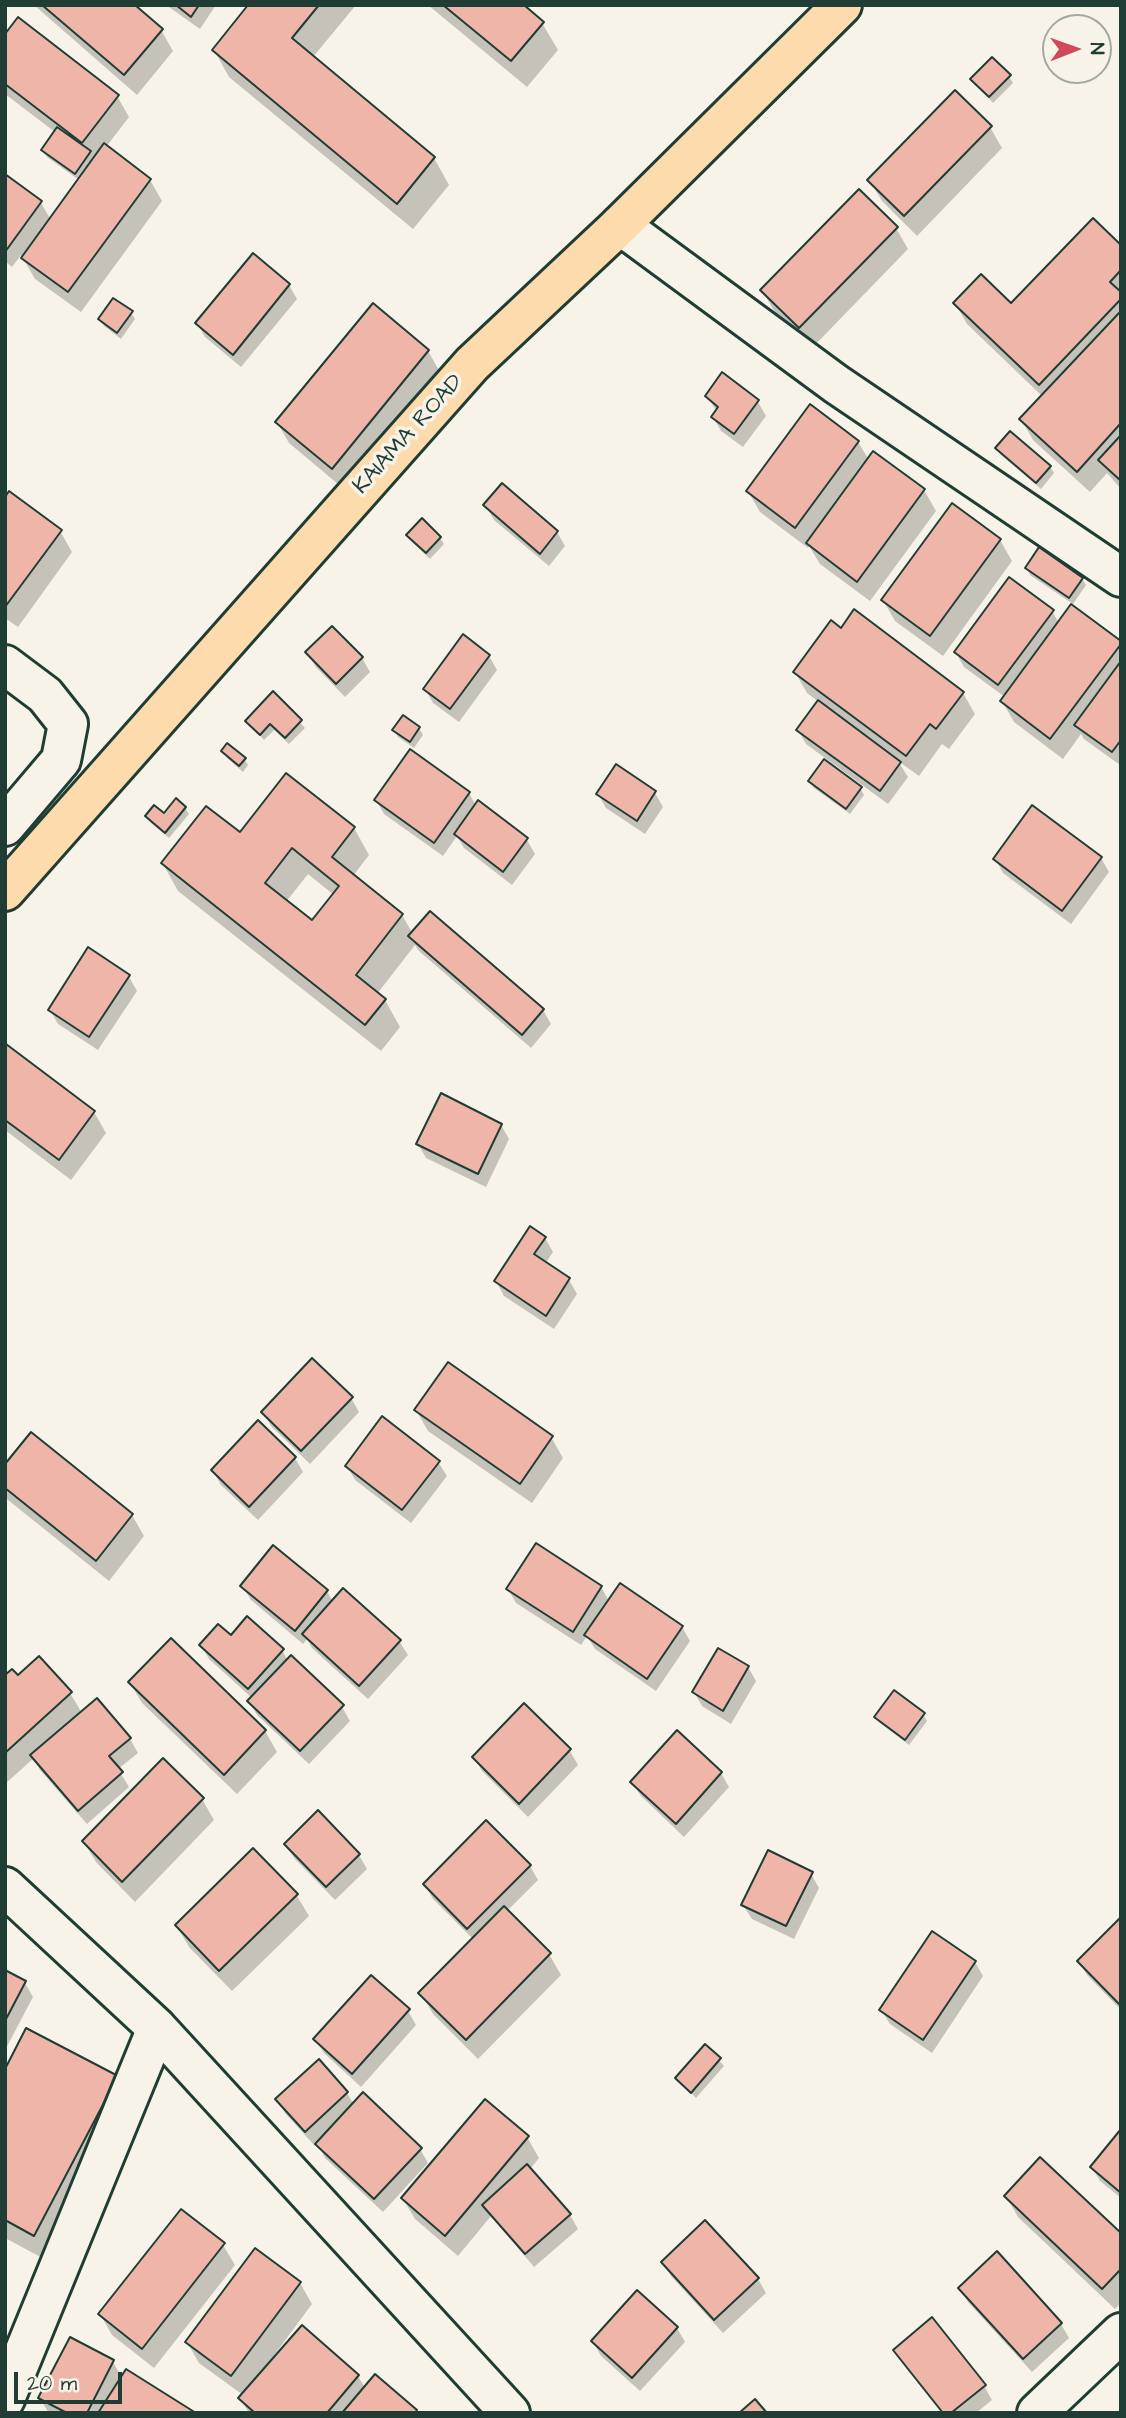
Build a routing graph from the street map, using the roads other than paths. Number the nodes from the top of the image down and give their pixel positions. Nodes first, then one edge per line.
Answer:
1 (842, 5) edge
2 (620, 225) junction
3 (1121, 576) edge
4 (5, 665) edge
5 (5, 826) edge
6 (5, 891) edge
7 (5, 1887) edge
8 (156, 2028) junction
9 (1121, 2333) edge
10 (5, 2399) edge
11 (489, 2405) edge
12 (1037, 2413) edge

1 - 2 highway, KAIAMA ROAD
2 - 3 street
2 - 6 highway, KAIAMA ROAD
4 - 5 street
7 - 8 street
8 - 10 street
8 - 11 street
9 - 12 street

